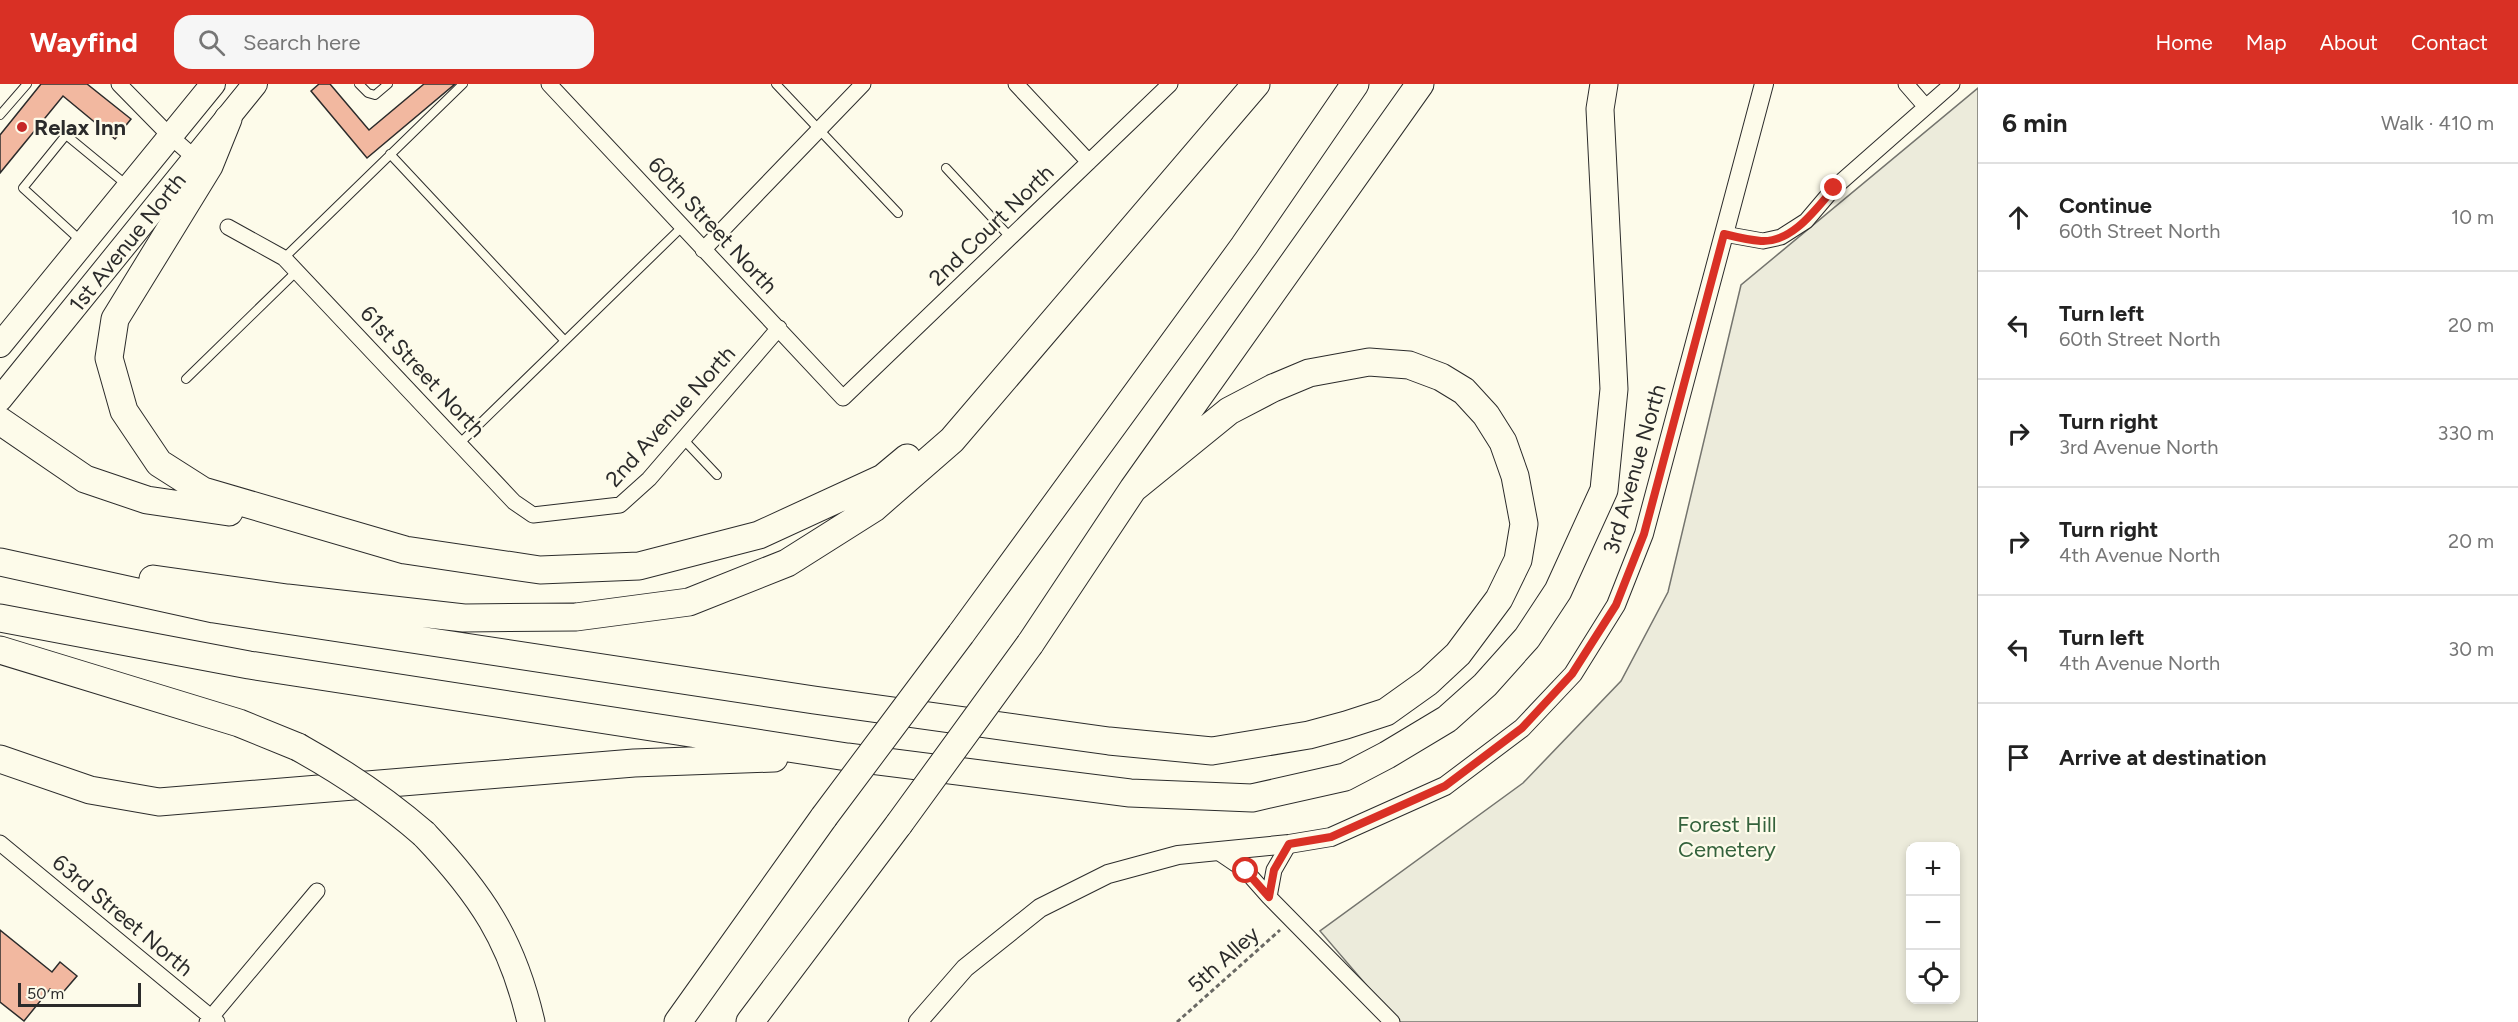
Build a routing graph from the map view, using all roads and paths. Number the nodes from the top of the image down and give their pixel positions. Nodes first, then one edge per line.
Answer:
1 (27, 84) edge
2 (119, 84) edge
3 (213, 84) edge
4 (255, 84) edge
5 (359, 84) edge
6 (388, 84) edge
7 (463, 84) edge
8 (549, 84) edge
9 (776, 84) edge
10 (863, 84) edge
11 (1016, 84) edge
12 (1170, 84) edge
13 (1256, 84) edge
14 (1355, 84) edge
15 (1420, 84) edge
16 (1604, 84) edge
17 (1764, 84) edge
18 (1906, 84) edge
19 (1952, 84) edge
20 (1926, 107) junction
21 (0, 115) edge
22 (228, 119) junction
23 (819, 129) junction
24 (170, 136) junction
25 (390, 154) junction
26 (195, 158) junction
27 (1089, 162) junction
28 (946, 168) dead end
29 (129, 187) junction
30 (898, 213) dead end
31 (228, 226) dead end
32 (683, 226) junction
33 (1724, 234) junction
34 (1010, 237) junction
35 (83, 243) junction
36 (703, 250) junction
37 (284, 258) junction
38 (297, 272) junction
39 (779, 328) junction
40 (564, 340) junction
41 (0, 345) edge
42 (186, 379) dead end
43 (1001, 382) junction
44 (843, 398) joint
45 (0, 399) edge
46 (0, 421) edge
47 (683, 439) junction
48 (460, 442) junction
49 (717, 474) dead end
50 (1133, 489) junction
51 (514, 502) joint
52 (273, 513) junction
53 (10, 561) edge
54 (0, 618) edge
55 (0, 650) edge
56 (847, 757) junction
57 (0, 759) edge
58 (0, 843) edge
59 (1289, 844) junction
60 (1218, 852) junction
61 (317, 891) dead end
62 (1269, 897) junction
63 (1291, 920) junction
64 (212, 1020) edge
65 (531, 1022) edge
66 (678, 1022) edge
67 (750, 1022) edge
68 (918, 1022) edge
69 (1177, 1022) edge
70 (1392, 1022) edge

1 - 21 lane
2 - 24 street
3 - 24 main road, 1st Avenue North
4 - 22 main road, 1st Avenue North
5 - 6 lane
7 - 25 lane
8 - 32 street, 60th Street North
9 - 23 lane
10 - 23 street
11 - 27 street
12 - 27 street, 2nd Court North
13 - 43 highway
14 - 66 highway, bridge
15 - 50 highway
16 - 56 highway
17 - 33 street, 3rd Avenue North
18 - 20 street
19 - 20 street
20 - 33 street
22 - 26 main road, 1st Avenue North
22 - 52 highway
23 - 30 lane
23 - 36 street
24 - 26 street
24 - 29 main road, 1st Avenue North
25 - 37 lane
25 - 40 lane
26 - 45 main road, 1st Avenue North
27 - 34 street, 2nd Court North
28 - 34 lane
29 - 35 main road, 1st Avenue North
29 - 35 lane
31 - 37 street, 61st Street North
32 - 36 street, 60th Street North
32 - 40 lane
33 - 59 street, 3rd Avenue North
34 - 44 street, 2nd Court North
35 - 41 main road, 1st Avenue North
36 - 39 street, 60th Street North
37 - 38 street, 61st Street North
38 - 42 lane
38 - 48 street, 61st Street North
39 - 44 street, 60th Street North
39 - 47 street, 2nd Avenue North
40 - 48 lane
43 - 52 highway
43 - 53 highway
46 - 52 highway
47 - 49 lane
47 - 51 street, 2nd Avenue North
48 - 51 street, 61st Street North
50 - 53 highway
50 - 67 highway, bridge
54 - 56 highway
55 - 65 highway, bridge
56 - 57 highway
58 - 64 street, 63rd Street North
59 - 60 street, 3rd Avenue North
59 - 62 street
60 - 62 street
60 - 68 street, 3rd Avenue North
61 - 64 street
62 - 63 street
63 - 69 path, 5th Alley
63 - 70 street

